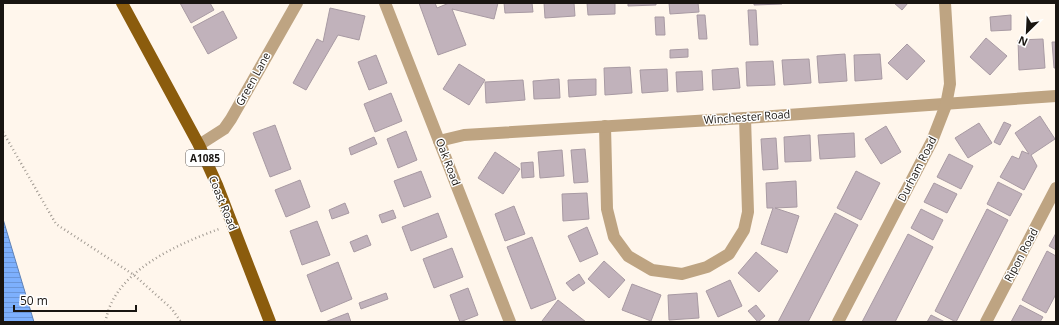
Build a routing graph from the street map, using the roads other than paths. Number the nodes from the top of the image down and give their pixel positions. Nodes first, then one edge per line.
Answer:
1 (122, 3) edge
2 (296, 3) edge
3 (385, 3) edge
4 (945, 3) edge
5 (1056, 96) edge
6 (946, 105) junction
7 (745, 118) junction
8 (605, 126) junction
9 (440, 141) junction
10 (199, 145) junction
11 (1056, 188) edge
12 (270, 322) edge
13 (510, 322) edge
14 (838, 322) edge
15 (986, 322) edge

1 - 10 main road, Coast Road / A1085
2 - 10 street, Green Lane
3 - 9 street, Oak Road
4 - 6 street, Durham Road
5 - 6 street, Winchester Road
6 - 7 street, Winchester Road
6 - 14 street, Durham Road
7 - 8 street, Winchester Road
7 - 8 street
8 - 9 street, Winchester Road
9 - 13 street, Oak Road
10 - 12 main road, Coast Road / A1085
11 - 15 street, Ripon Road

